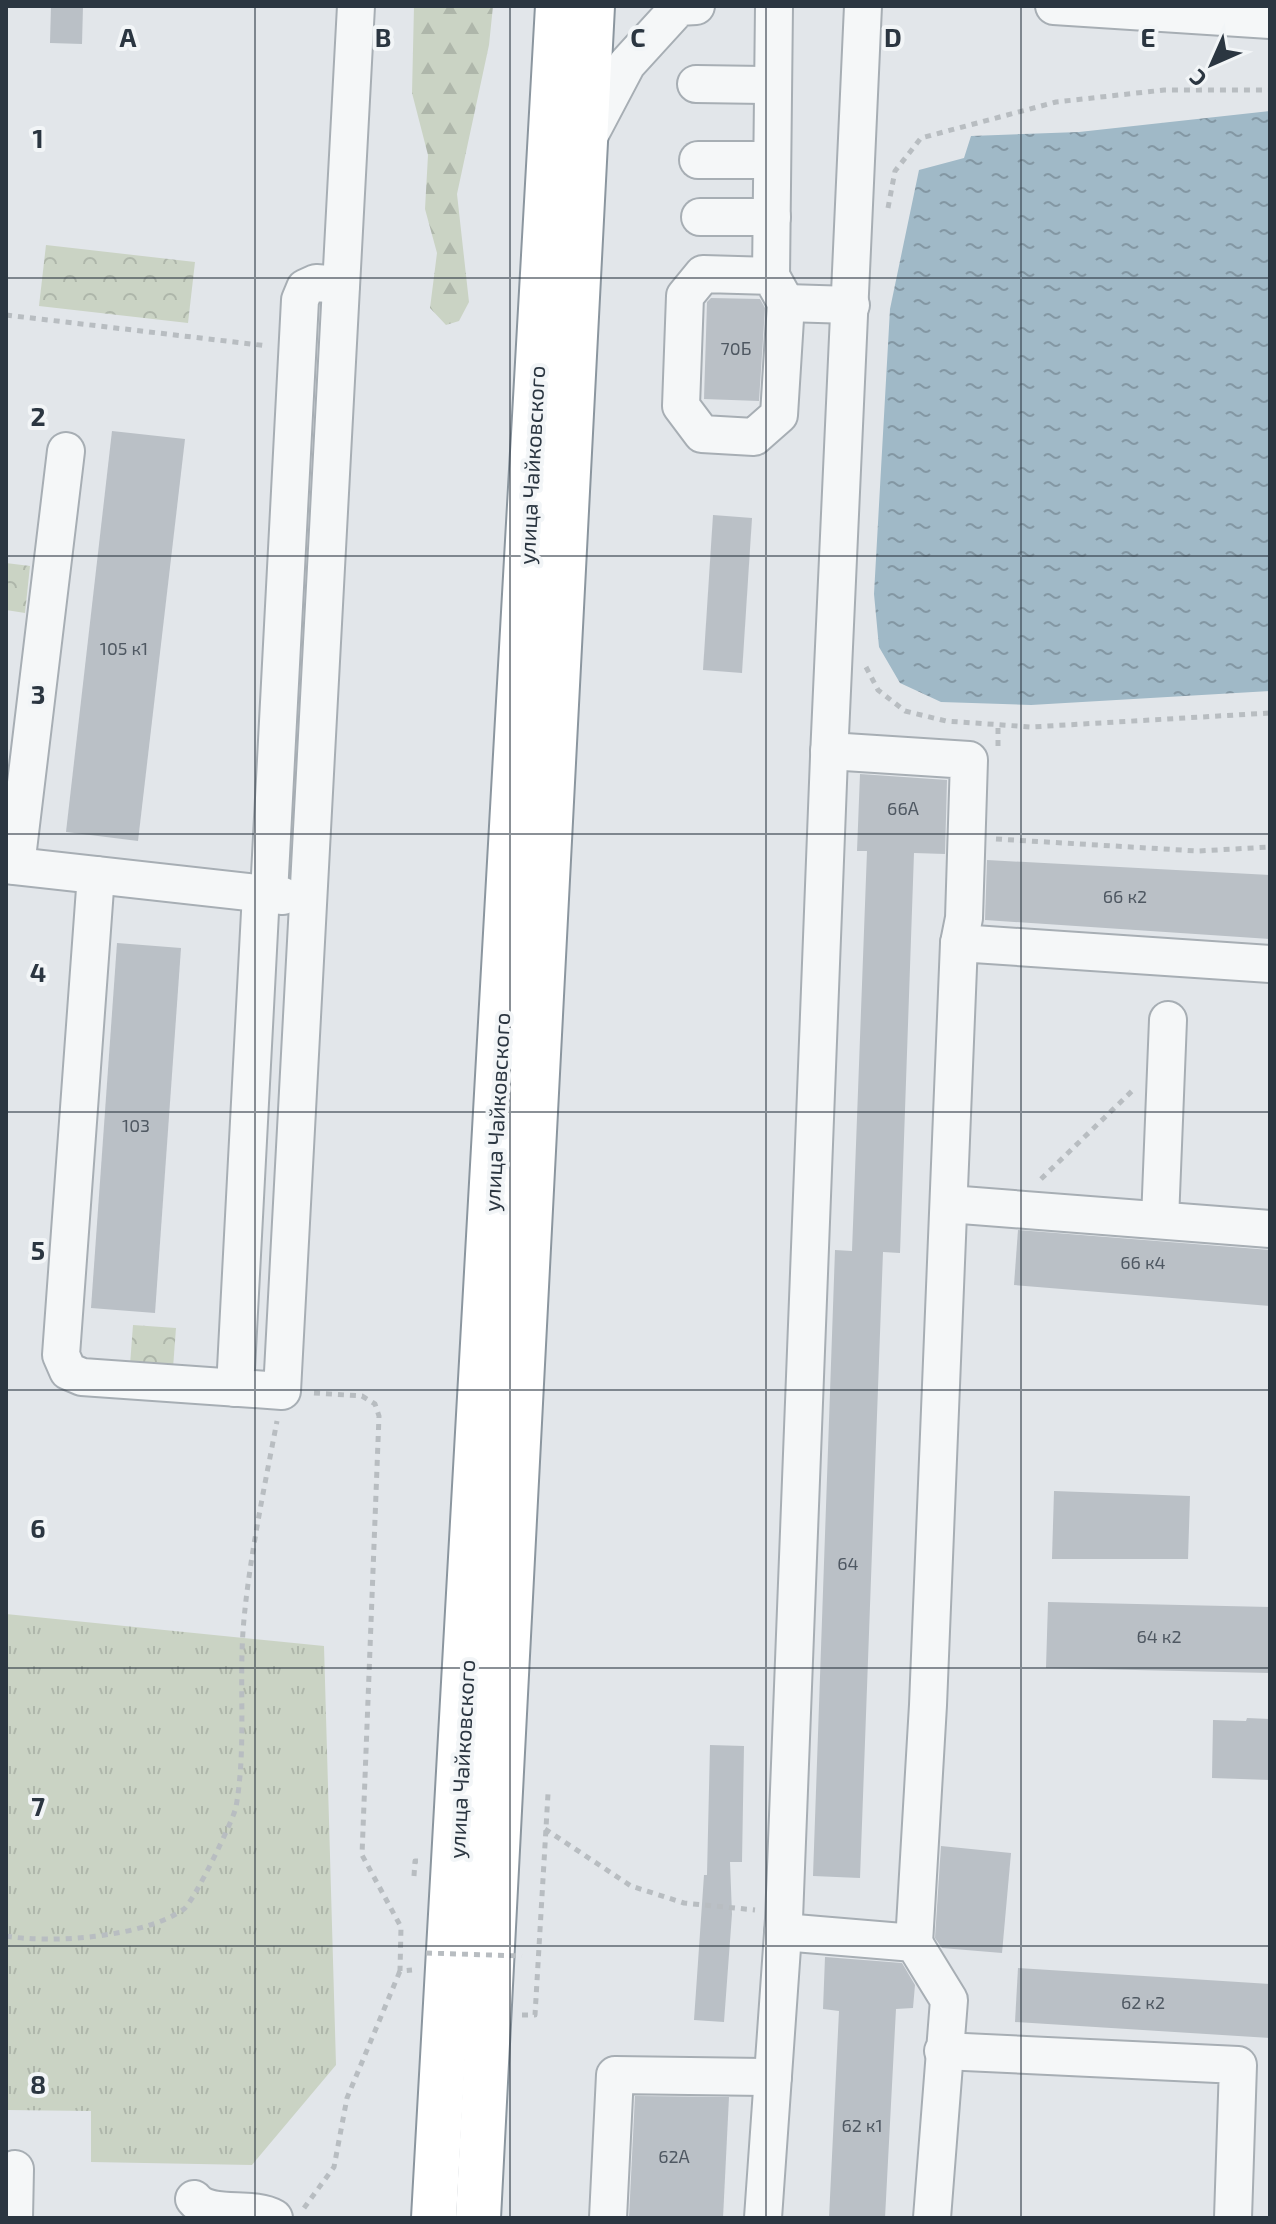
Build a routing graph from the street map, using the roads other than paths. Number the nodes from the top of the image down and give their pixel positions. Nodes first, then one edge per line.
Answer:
1 (356, 6) edge
2 (558, 6) edge
3 (592, 6) edge
4 (680, 6) edge
5 (696, 6) edge
6 (774, 6) edge
7 (863, 6) edge
8 (1054, 6) edge
9 (1270, 20) edge
10 (696, 84) dead end
11 (773, 85) junction
12 (584, 147) junction
13 (698, 160) dead end
14 (772, 160) junction
15 (700, 217) dead end
16 (772, 217) junction
17 (341, 285) junction
18 (851, 305) junction
19 (66, 451) dead end
20 (829, 751) junction
21 (11, 866) edge
22 (96, 875) junction
23 (265, 894) junction
24 (308, 899) junction
25 (959, 943) junction
26 (1270, 964) edge
27 (1168, 1020) dead end
28 (949, 1204) junction
29 (1160, 1220) junction
30 (1270, 1229) edge
31 (235, 1388) junction
32 (783, 1922) junction
33 (914, 1943) junction
34 (943, 2051) junction
35 (773, 2077) junction
36 (15, 2169) dead end
37 (194, 2199) dead end
38 (14, 2218) edge
39 (274, 2218) edge
40 (434, 2218) edge
41 (478, 2218) edge
42 (608, 2218) edge
43 (763, 2218) edge
44 (932, 2218) edge
45 (1233, 2218) edge

1 - 17 street
2 - 40 highway, улица Чайковского
3 - 12 highway, улица Чайковского
4 - 5 street
4 - 12 street
6 - 11 street
7 - 18 street
8 - 9 street
10 - 11 street
11 - 14 street
12 - 41 highway, улица Чайковского
13 - 14 street
14 - 16 street
15 - 16 street
16 - 18 street
17 - 23 street
17 - 24 street
18 - 20 street
19 - 21 street
20 - 25 street
20 - 32 street
21 - 22 street
22 - 23 street
22 - 31 street
23 - 24 street
23 - 31 street
24 - 31 street
25 - 26 street
25 - 28 street
27 - 29 street
28 - 29 street
28 - 33 street
29 - 30 street
32 - 33 street
32 - 35 street
33 - 34 street
34 - 44 street
34 - 45 street
35 - 42 street
35 - 43 street
36 - 38 street
37 - 39 street

